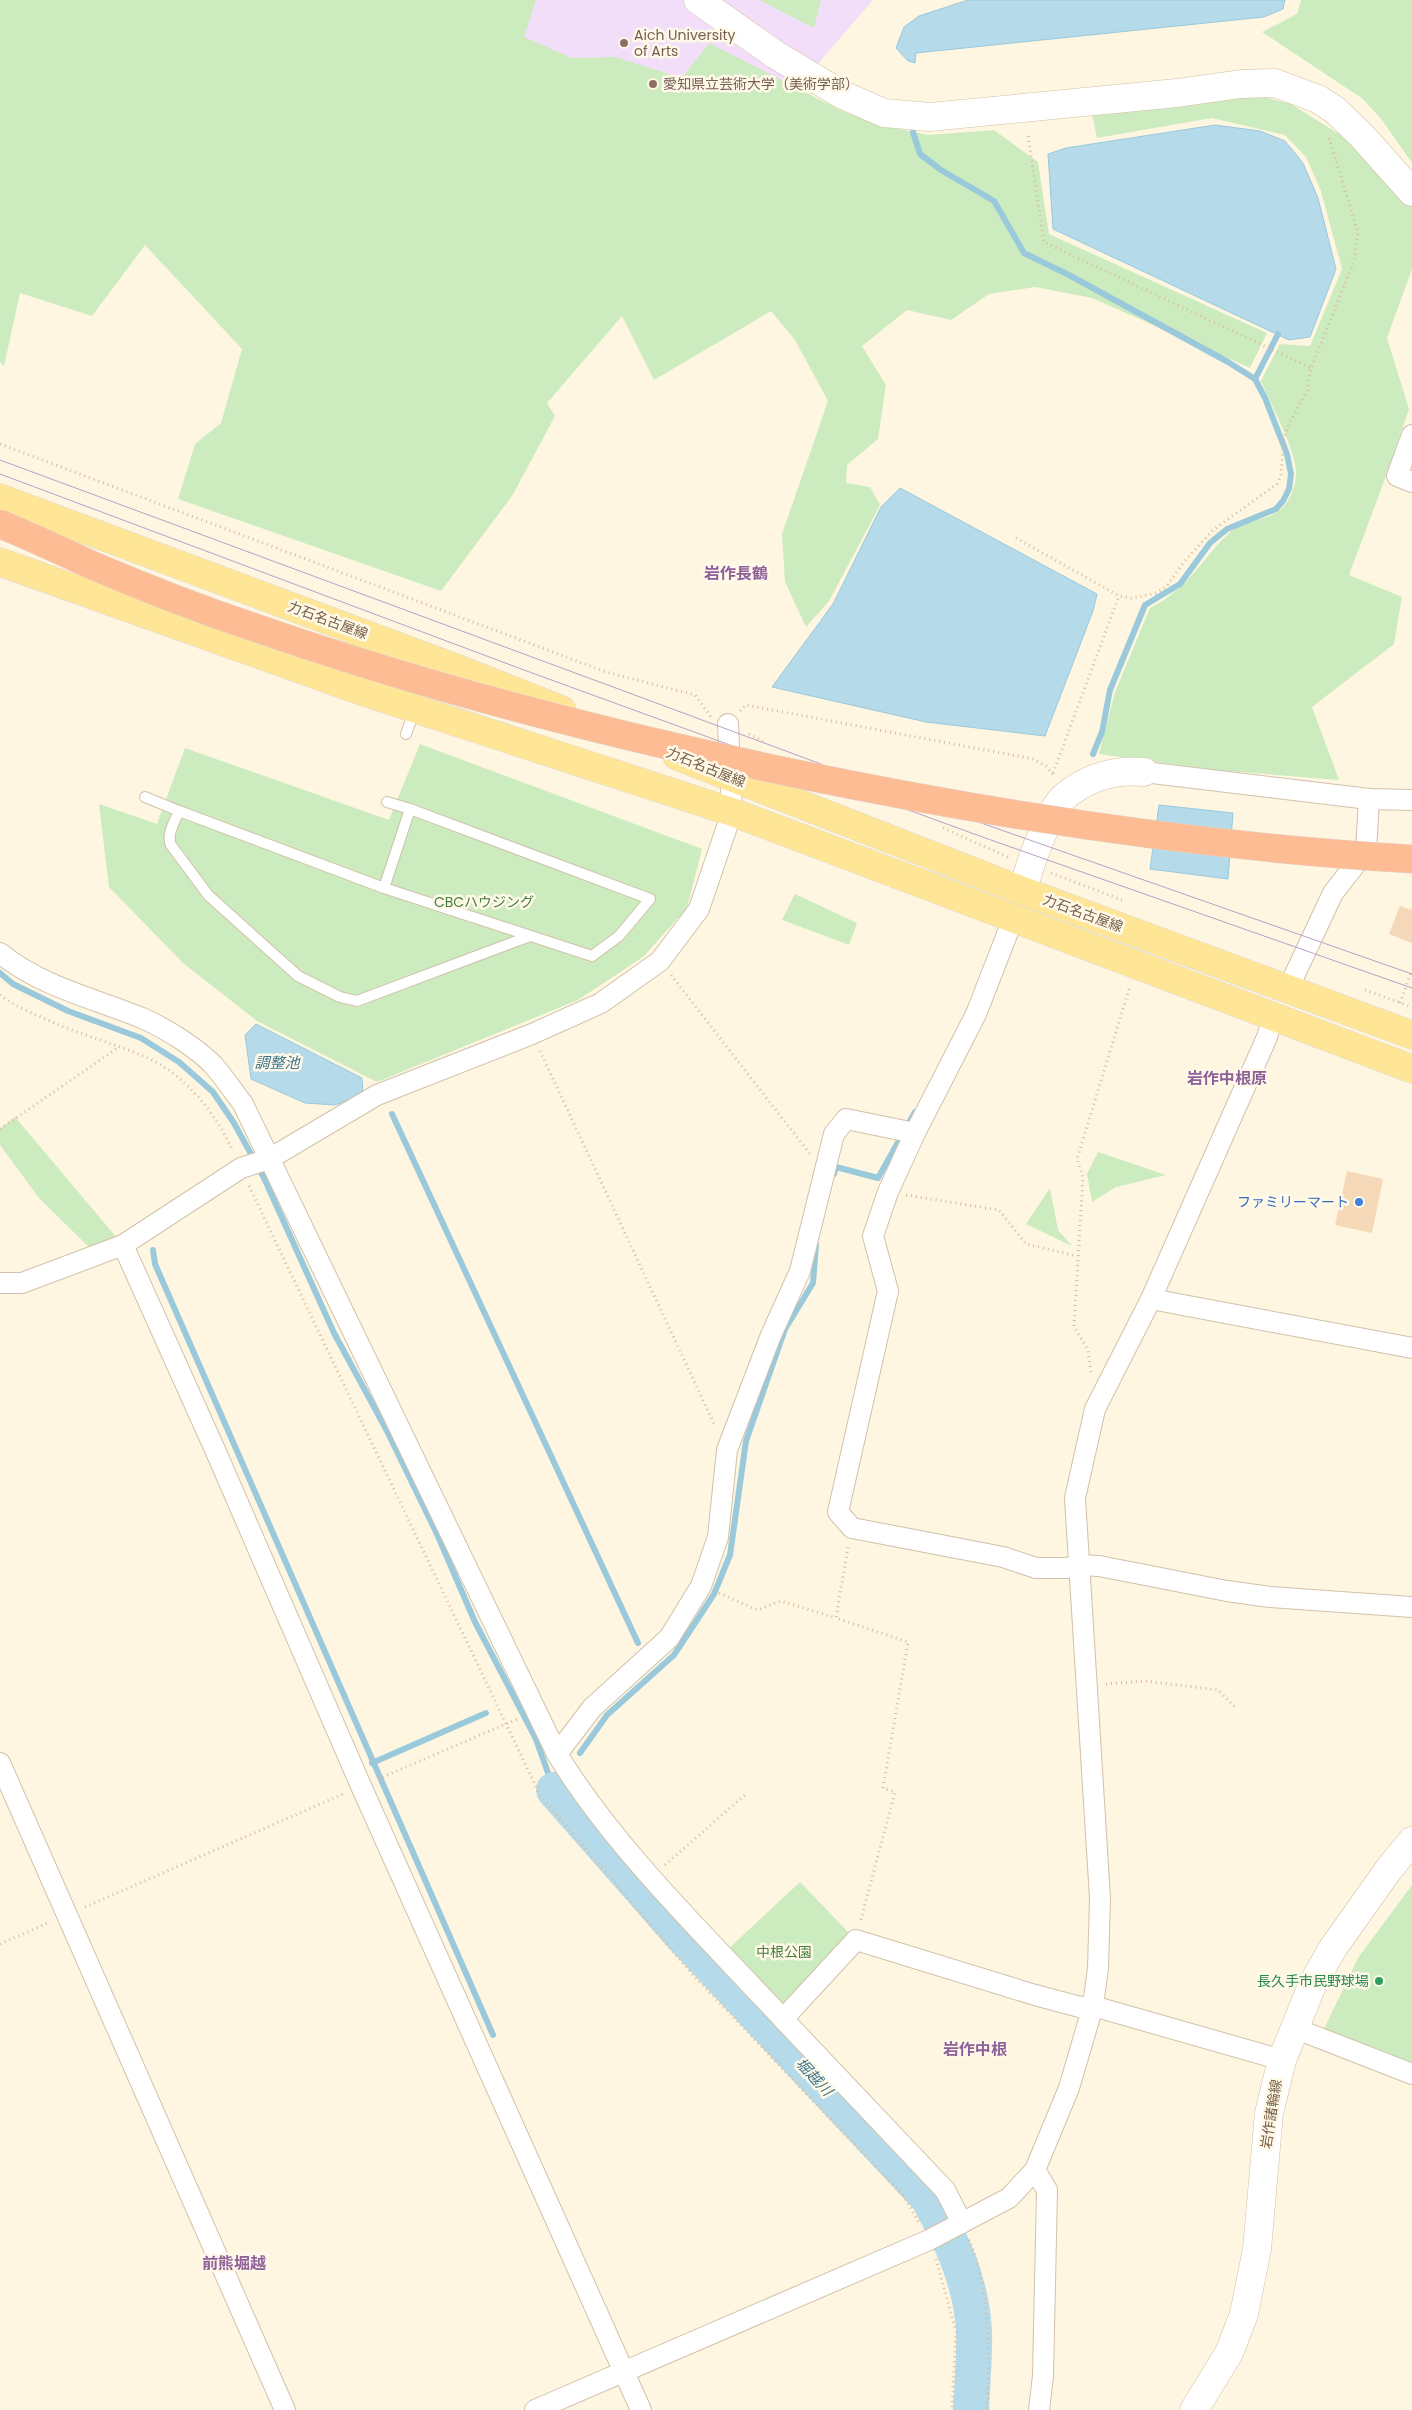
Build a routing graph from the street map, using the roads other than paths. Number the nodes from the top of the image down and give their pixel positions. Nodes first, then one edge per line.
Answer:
1 (698, 0) edge
2 (1412, 192) edge
3 (1412, 435) edge
4 (1412, 482) edge
5 (0, 498) edge
6 (0, 524) edge
7 (0, 543) edge
8 (0, 562) edge
9 (415, 708) junction
10 (728, 724) road end
11 (406, 734) dead end
12 (1144, 772) joint
13 (730, 777) junction
14 (145, 797) dead end
15 (1369, 799) junction
16 (1412, 799) edge
17 (386, 802) dead end
18 (410, 809) junction
19 (179, 811) junction
20 (732, 812) junction
21 (1412, 859) edge
22 (1412, 875) edge
23 (384, 888) junction
24 (1023, 891) junction
25 (1013, 919) junction
26 (530, 936) junction
27 (0, 953) edge
28 (1288, 989) junction
29 (1273, 1017) junction
30 (1412, 1035) edge
31 (1412, 1069) edge
32 (915, 1133) junction
33 (270, 1159) junction
34 (123, 1245) junction
35 (0, 1283) edge
36 (1151, 1299) junction
37 (1412, 1348) edge
38 (1080, 1565) junction
39 (1412, 1607) edge
40 (557, 1754) junction
41 (0, 1763) edge
42 (1412, 1841) edge
43 (1093, 2006) junction
44 (783, 2019) junction
45 (1294, 2028) junction
46 (1282, 2060) junction
47 (1412, 2074) edge
48 (1035, 2170) junction
49 (962, 2223) junction
50 (623, 2370) junction
51 (285, 2410) edge
52 (535, 2410) edge
53 (641, 2410) edge
54 (1039, 2410) edge
55 (1194, 2410) edge

1 - 2 street
3 - 4 street
5 - 13 main road, 力石名古屋線
6 - 21 highway, bridge
7 - 22 highway
8 - 9 main road
9 - 11 lane
9 - 20 main road
10 - 13 street
12 - 15 street
12 - 24 street
13 - 20 street
13 - 24 main road, 力石名古屋線
14 - 19 lane
15 - 16 street
15 - 28 street
17 - 18 lane
18 - 23 lane
18 - 26 lane
19 - 23 lane
19 - 26 lane
20 - 25 main road
20 - 33 street
23 - 26 lane
24 - 28 main road, 力石名古屋線
25 - 29 main road
25 - 32 street
27 - 33 street
28 - 30 main road, 力石名古屋線
29 - 31 main road
29 - 36 street
32 - 38 street
32 - 40 street
33 - 34 street
33 - 40 street
34 - 35 street
34 - 50 street
36 - 37 street
36 - 38 street
38 - 39 street
38 - 43 street
40 - 44 street
41 - 51 street
42 - 45 street, 岩作諸輪線
43 - 44 street
43 - 46 street
43 - 48 street
44 - 49 street
45 - 46 street, 岩作諸輪線
45 - 47 street
46 - 55 street, 岩作諸輪線
48 - 49 street
48 - 54 street
49 - 50 street
50 - 52 street
50 - 53 street

